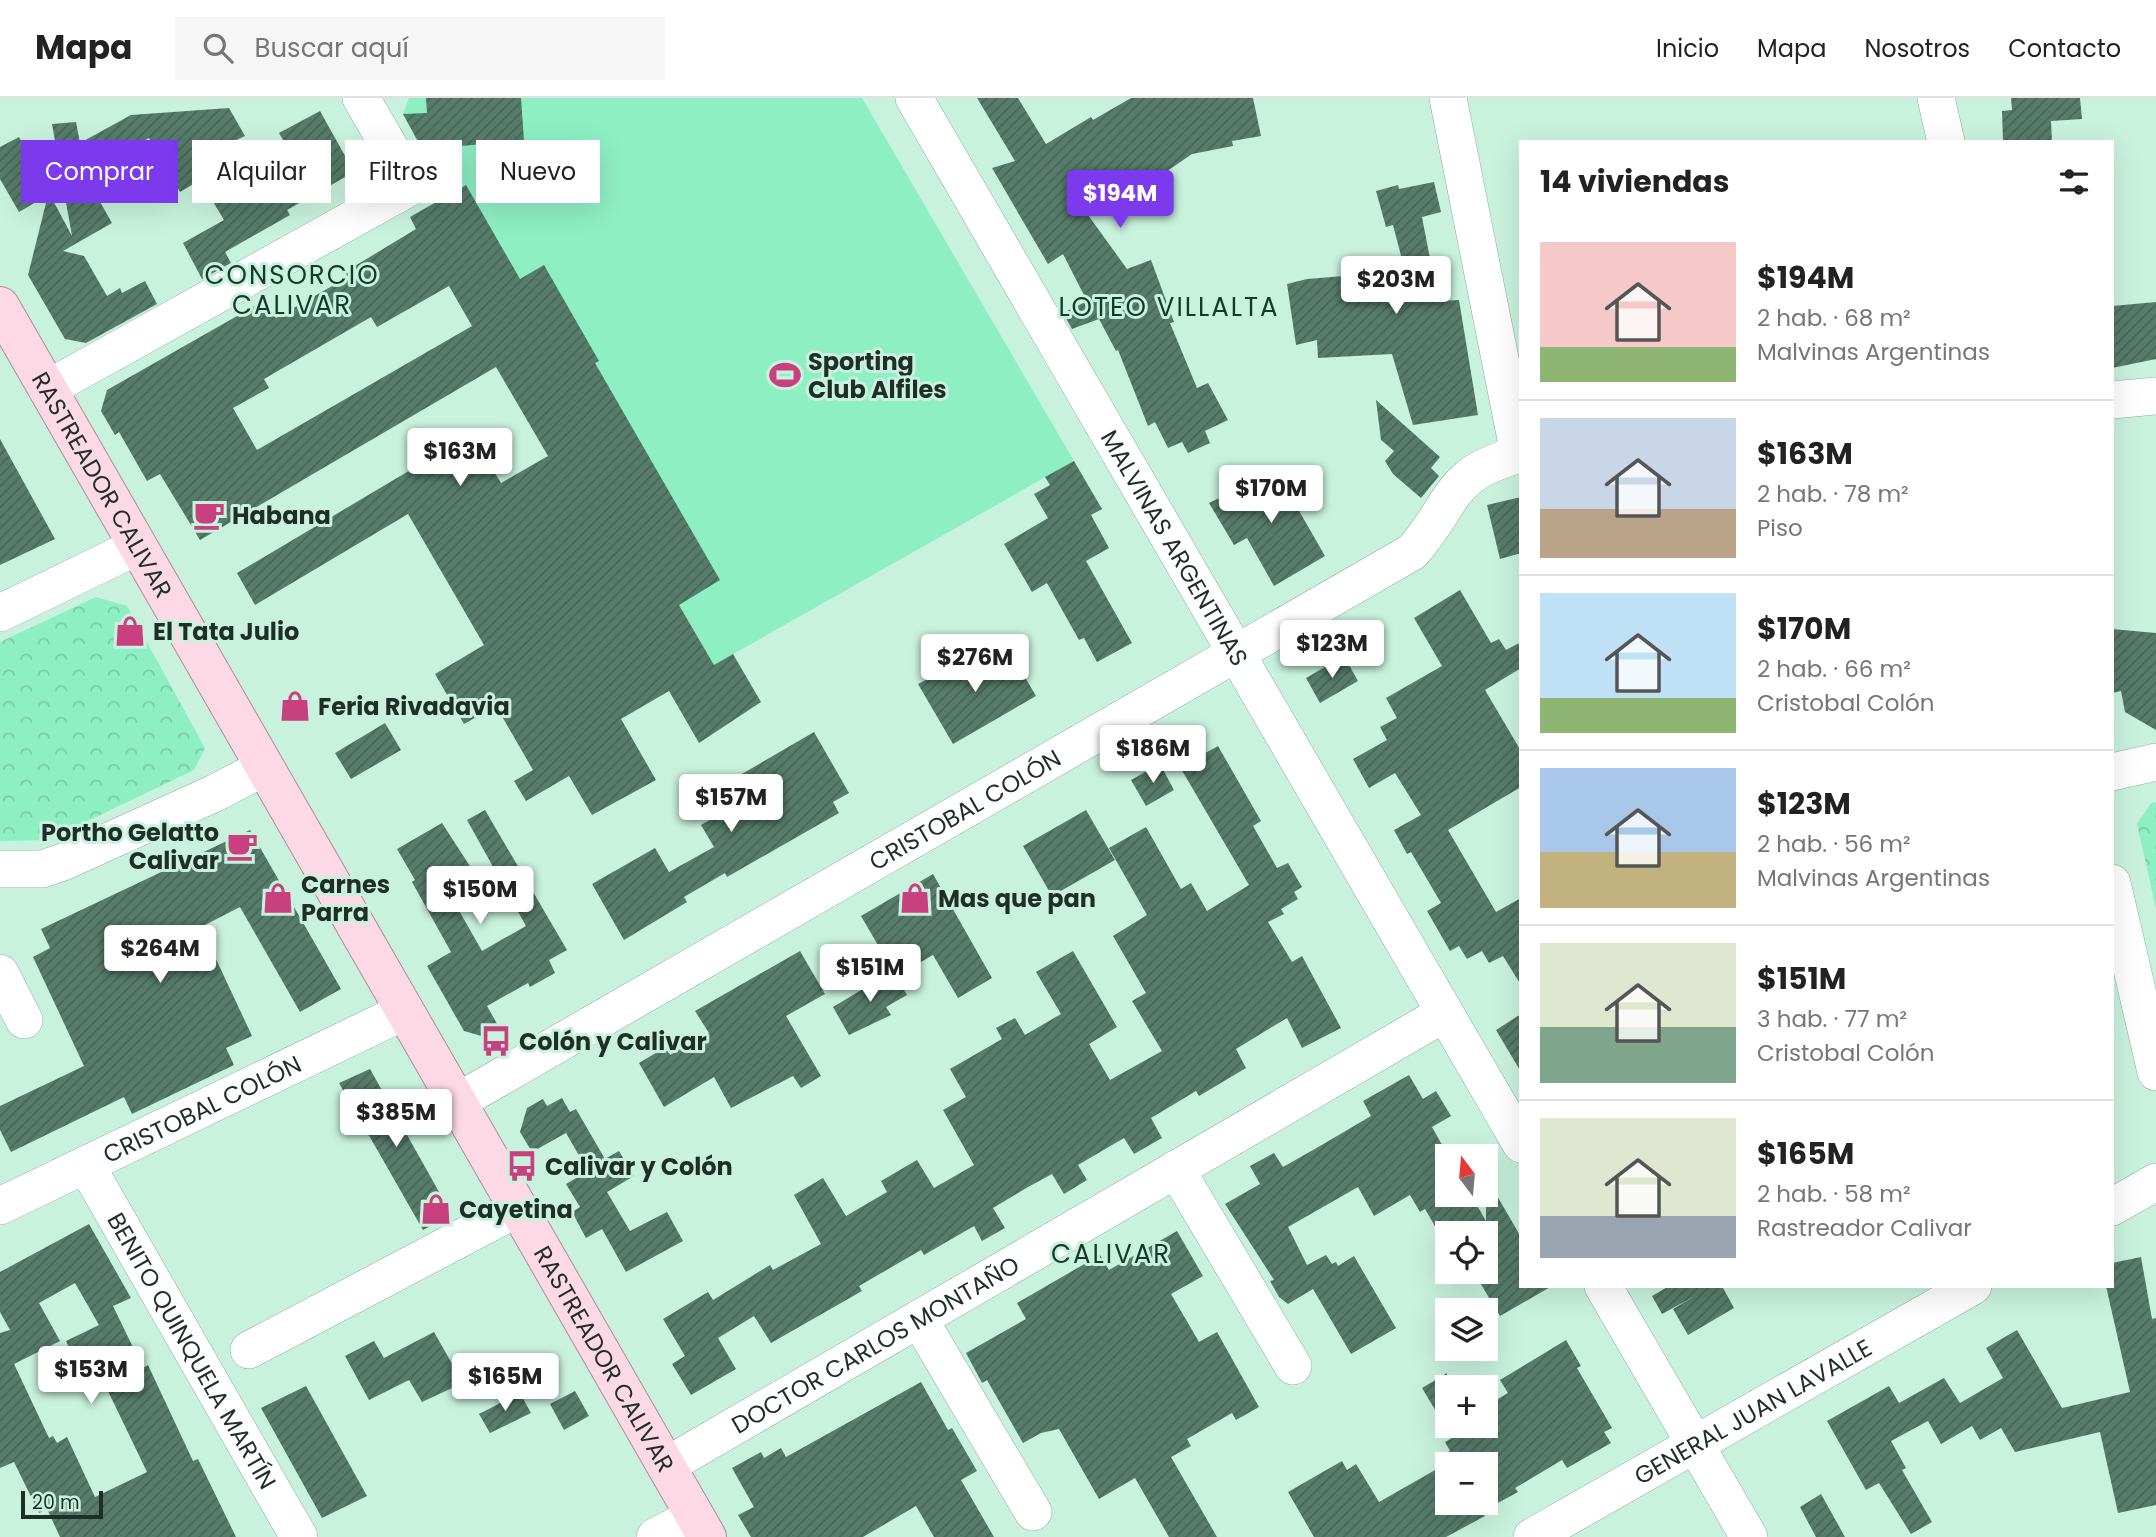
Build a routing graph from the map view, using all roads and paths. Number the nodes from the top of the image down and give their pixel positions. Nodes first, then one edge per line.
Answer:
1 (360, 98) edge
2 (914, 98) edge
3 (1448, 98) edge
4 (1936, 98) edge
5 (1946, 140) edge
6 (0, 306) edge
7 (47, 389) junction
8 (2156, 396) edge
9 (2114, 400) edge
10 (1519, 449) edge
11 (1519, 454) edge
12 (138, 546) junction
13 (0, 613) edge
14 (1236, 654) junction
15 (2156, 762) edge
16 (265, 767) junction
17 (2114, 772) edge
18 (0, 869) edge
19 (2114, 892) edge
20 (0, 973) edge
21 (405, 1012) junction
22 (1445, 1013) junction
23 (24, 1020) dead end
24 (2156, 1072) edge
25 (457, 1102) junction
26 (1519, 1141) edge
27 (86, 1165) junction
28 (1176, 1170) junction
29 (2156, 1182) edge
30 (0, 1206) edge
31 (2114, 1206) edge
32 (518, 1208) junction
33 (1605, 1288) edge
34 (1969, 1288) edge
35 (919, 1319) junction
36 (249, 1350) dead end
37 (1293, 1366) dead end
38 (1695, 1444) junction
39 (666, 1466) junction
40 (1032, 1512) dead end
41 (701, 1526) edge
42 (299, 1537) edge
43 (655, 1537) edge
44 (1532, 1537) edge
45 (1749, 1537) edge

1 - 7 street
2 - 14 street, MALVINAS ARGENTINAS
3 - 10 street
4 - 5 street
6 - 7 main road, RASTREADOR CALIVAR
7 - 12 main road, RASTREADOR CALIVAR
8 - 9 street
11 - 14 street, CRISTOBAL COLÓN
12 - 13 street
12 - 16 main road, RASTREADOR CALIVAR
14 - 22 street, MALVINAS ARGENTINAS
14 - 25 street, CRISTOBAL COLÓN
15 - 17 street
16 - 18 street
16 - 21 main road, RASTREADOR CALIVAR
19 - 24 street
20 - 23 street
21 - 25 main road, RASTREADOR CALIVAR
21 - 27 street, CRISTOBAL COLÓN
22 - 26 street, MALVINAS ARGENTINAS
22 - 28 street, DOCTOR CARLOS MONTAÑO
25 - 32 main road, RASTREADOR CALIVAR
27 - 30 street, CRISTOBAL COLÓN
27 - 42 street, BENITO QUINQUELA MARTÍN
28 - 35 street, DOCTOR CARLOS MONTAÑO
28 - 37 street
29 - 31 street
32 - 36 street
32 - 39 main road, RASTREADOR CALIVAR
33 - 38 street
34 - 38 street, GENERAL JUAN LAVALLE
35 - 39 street, DOCTOR CARLOS MONTAÑO
35 - 40 street
38 - 44 street, GENERAL JUAN LAVALLE
38 - 45 street
39 - 41 main road, RASTREADOR CALIVAR
41 - 43 street

